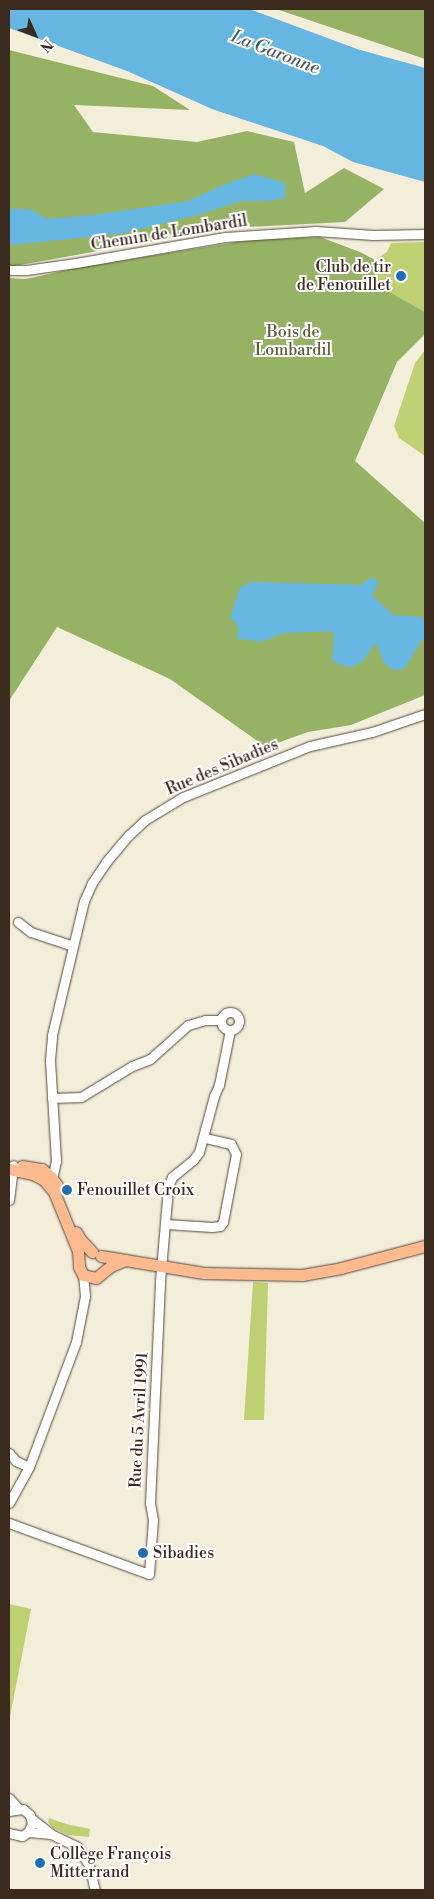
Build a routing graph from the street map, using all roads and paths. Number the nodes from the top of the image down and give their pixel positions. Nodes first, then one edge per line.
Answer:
1 (425, 234) edge
2 (9, 270) edge
3 (425, 714) edge
4 (18, 922) dead end
5 (73, 946) junction
6 (221, 1020) junction
7 (230, 1030) junction
8 (52, 1098) junction
9 (204, 1138) junction
10 (11, 1169) edge
11 (47, 1176) junction
12 (9, 1200) edge
13 (166, 1224) junction
14 (425, 1246) edge
15 (96, 1254) junction
16 (125, 1260) junction
17 (79, 1263) junction
18 (162, 1267) junction
19 (101, 1273) junction
20 (83, 1275) junction
21 (85, 1296) junction
22 (9, 1453) edge
23 (29, 1467) junction
24 (9, 1503) edge
25 (9, 1523) edge
26 (9, 1798) edge
27 (13, 1810) edge
28 (32, 1819) junction
29 (28, 1832) junction
30 (9, 1833) edge
31 (51, 1834) junction
32 (95, 1890) edge

1 - 2 street, Chemin de Lombardil
3 - 5 street, Rue des Sibadies
4 - 5 street
5 - 8 street, Rue des Sibadies
6 - 7 street
6 - 7 street
6 - 8 street
7 - 9 street, Rue du 5 Avril 1991
8 - 11 street, Rue des Sibadies
9 - 13 street, Rue du 5 Avril 1991
9 - 13 street
10 - 11 main road
10 - 12 street
11 - 15 main road
11 - 17 main road
13 - 18 street, Rue du 5 Avril 1991
14 - 18 main road
15 - 16 main road
15 - 17 main road
15 - 19 main road
16 - 18 main road
16 - 19 main road
17 - 20 main road
18 - 25 street, Rue du 5 Avril 1991
19 - 20 main road
19 - 21 street
20 - 21 street
21 - 23 street
22 - 23 street
23 - 24 street
26 - 27 street
27 - 28 street
28 - 29 street
28 - 31 street
29 - 30 street
29 - 31 street
31 - 32 street

